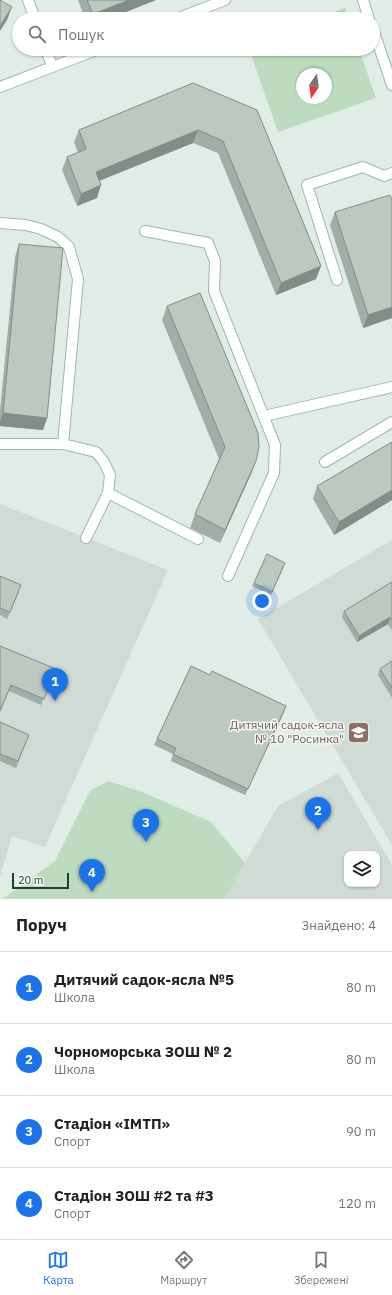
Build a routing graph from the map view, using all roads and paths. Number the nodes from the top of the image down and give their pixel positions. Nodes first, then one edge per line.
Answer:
1 (28, 0) edge
2 (225, 0) edge
3 (363, 0) edge
4 (32, 12) edge
5 (194, 12) edge
6 (367, 12) edge
7 (380, 50) edge
8 (48, 56) edge
9 (81, 56) edge
10 (52, 67) junction
11 (392, 85) edge
12 (0, 87) edge
13 (392, 173) edge
14 (0, 223) edge
15 (145, 231) dead end
16 (338, 280) dead end
17 (392, 387) edge
18 (264, 416) junction
19 (392, 422) edge
20 (0, 444) edge
21 (63, 444) junction
22 (325, 462) dead end
23 (108, 493) junction
24 (86, 538) dead end
25 (198, 539) dead end
26 (228, 576) dead end

1 - 4 lane
2 - 5 lane
3 - 6 lane
7 - 11 lane
8 - 10 lane
9 - 10 lane
10 - 12 lane
13 - 16 lane
14 - 21 lane
15 - 18 lane
17 - 18 lane
18 - 26 lane
19 - 22 lane
20 - 21 lane
21 - 23 lane
23 - 24 lane
23 - 25 lane

